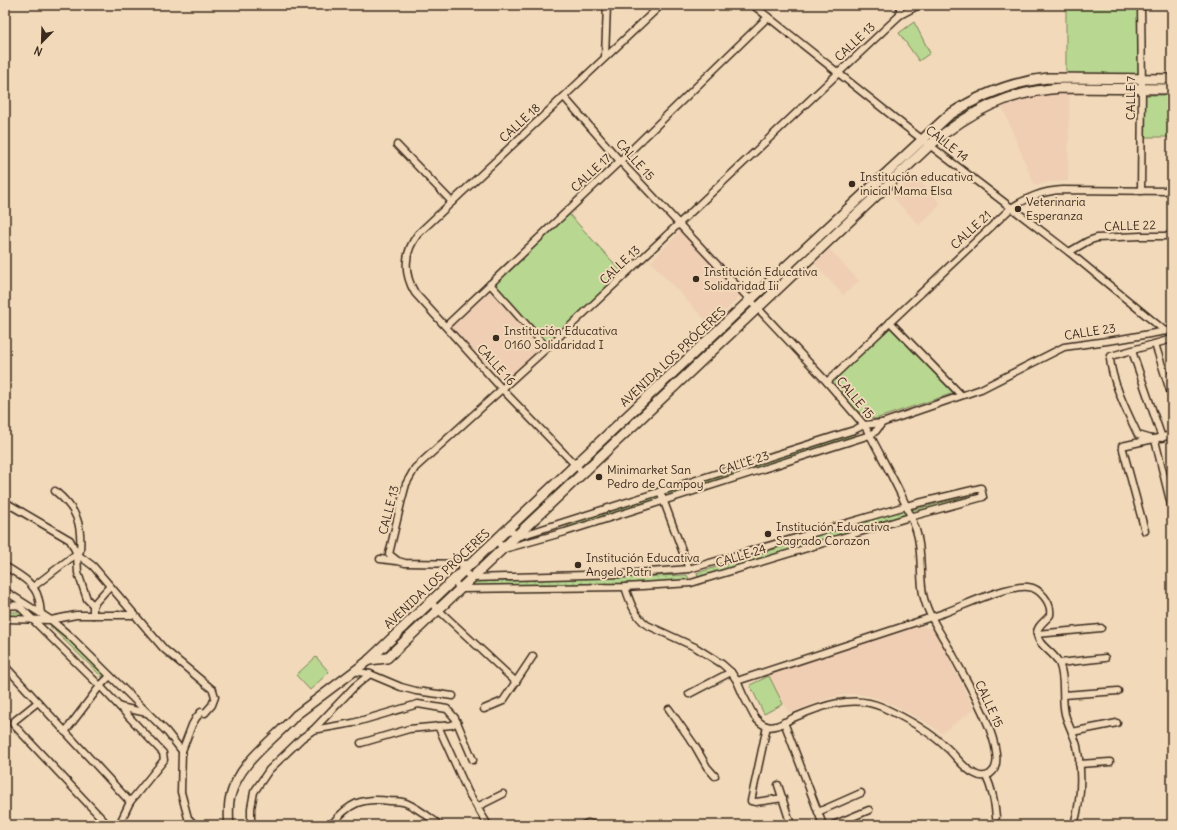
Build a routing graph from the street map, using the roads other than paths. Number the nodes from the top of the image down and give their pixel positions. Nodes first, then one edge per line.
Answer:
1 (608, 5) edge
2 (661, 5) edge
3 (752, 5) edge
4 (900, 5) edge
5 (919, 5) edge
6 (1141, 5) edge
7 (900, 15) junction
8 (768, 17) junction
9 (605, 57) junction
10 (838, 73) junction
11 (1142, 79) junction
12 (1172, 79) edge
13 (1142, 89) junction
14 (1172, 89) edge
15 (564, 97) junction
16 (922, 139) junction
17 (930, 145) junction
18 (397, 146) dead end
19 (620, 161) junction
20 (1141, 191) junction
21 (1172, 191) edge
22 (452, 202) junction
23 (1011, 208) junction
24 (679, 224) junction
25 (1172, 236) edge
26 (1069, 252) junction
27 (406, 264) joint
28 (490, 284) junction
29 (750, 300) junction
30 (758, 308) junction
31 (890, 322) junction
32 (446, 326) junction
33 (1169, 331) edge
34 (1172, 339) edge
35 (1155, 344) junction
36 (547, 348) junction
37 (1132, 350) junction
38 (827, 382) junction
39 (502, 389) junction
40 (961, 395) junction
41 (1172, 397) edge
42 (882, 423) junction
43 (864, 425) junction
44 (870, 435) junction
45 (1172, 435) edge
46 (1159, 439) junction
47 (575, 465) junction
48 (583, 473) junction
49 (55, 491) dead end
50 (660, 491) junction
51 (663, 500) junction
52 (5, 502) edge
53 (906, 506) junction
54 (1172, 509) edge
55 (910, 517) junction
56 (509, 528) junction
57 (1145, 531) dead end
58 (517, 537) junction
59 (496, 540) junction
60 (504, 549) junction
61 (77, 554) junction
62 (380, 559) dead end
63 (398, 561) junction
64 (470, 564) junction
65 (5, 566) edge
66 (689, 569) junction
67 (463, 571) junction
68 (472, 578) junction
69 (453, 581) junction
70 (110, 586) junction
71 (626, 586) junction
72 (33, 587) junction
73 (461, 589) junction
74 (5, 591) edge
75 (430, 602) junction
76 (28, 605) junction
77 (93, 605) junction
78 (5, 606) edge
79 (19, 606) junction
80 (438, 610) junction
81 (41, 613) junction
82 (93, 615) junction
83 (135, 615) junction
84 (932, 616) junction
85 (5, 619) edge
86 (35, 620) junction
87 (51, 620) junction
88 (1101, 628) dead end
89 (1037, 634) junction
90 (533, 656) dead end
91 (1105, 658) dead end
92 (369, 660) junction
93 (1059, 663) junction
94 (5, 666) edge
95 (354, 672) junction
96 (731, 672) junction
97 (370, 674) junction
98 (110, 676) junction
99 (737, 681) junction
100 (516, 682) junction
101 (100, 686) junction
102 (1118, 691) dead end
103 (690, 694) dead end
104 (453, 696) dead end
105 (1064, 696) junction
106 (38, 702) junction
107 (120, 707) junction
108 (484, 709) dead end
109 (669, 709) dead end
110 (148, 713) junction
111 (457, 722) junction
112 (784, 722) junction
113 (1117, 723) dead end
114 (438, 726) junction
115 (766, 726) junction
116 (313, 730) junction
117 (65, 732) junction
118 (1072, 732) junction
119 (361, 743) dead end
120 (182, 751) junction
121 (473, 760) dead end
122 (1110, 762) dead end
123 (1079, 764) junction
124 (715, 776) dead end
125 (982, 776) junction
126 (778, 785) dead end
127 (862, 793) dead end
128 (503, 794) dead end
129 (783, 798) junction
130 (130, 802) junction
131 (477, 807) junction
132 (869, 810) dead end
133 (818, 812) junction
134 (996, 817) dead end
135 (108, 825) edge
136 (119, 825) edge
137 (195, 825) edge
138 (229, 825) edge
139 (251, 825) edge
140 (331, 825) edge
141 (440, 825) edge
142 (488, 825) edge
143 (583, 825) edge
144 (595, 825) edge
145 (791, 825) edge
146 (823, 825) edge
147 (832, 825) edge
148 (1074, 825) edge

1 - 9 street
2 - 9 street, CALLE 18
3 - 8 street, CALLE 14
4 - 7 street
5 - 7 street, CALLE 13
6 - 11 street, CALLE 7
7 - 10 street, CALLE 13
8 - 10 street, CALLE 14
8 - 19 street, CALLE 17
9 - 15 street, CALLE 18
10 - 16 street, CALLE 14
10 - 24 street, CALLE 13
11 - 12 main road, AVENIDA LOS PRÓCERES
11 - 13 street, CALLE 7
11 - 16 main road, AVENIDA LOS PRÓCERES
13 - 14 main road, AVENIDA LOS PRÓCERES
13 - 17 main road, AVENIDA LOS PRÓCERES
13 - 20 street, CALLE 7
15 - 19 street, CALLE 15
15 - 22 street, CALLE 18
16 - 17 street, CALLE 14
16 - 29 main road, AVENIDA LOS PRÓCERES
17 - 23 street, CALLE 14
17 - 30 main road, AVENIDA LOS PRÓCERES
18 - 22 street
19 - 24 street, CALLE 15
19 - 28 street, CALLE 17
20 - 21 street, CALLE 21
20 - 23 street, CALLE 21
22 - 27 street, CALLE 18
23 - 26 street, CALLE 14
23 - 31 street, CALLE 21
24 - 29 street, CALLE 15
24 - 36 street, CALLE 13
25 - 26 street, CALLE 22
26 - 33 street, CALLE 14
27 - 32 street, CALLE 16
28 - 32 street, CALLE 17
28 - 36 street
29 - 30 street, CALLE 15
29 - 47 main road, AVENIDA LOS PRÓCERES
30 - 38 street, CALLE 15
30 - 48 main road, AVENIDA LOS PRÓCERES
31 - 38 street, CALLE 21
31 - 40 street
32 - 39 street, CALLE 16
33 - 40 street, CALLE 23
34 - 35 street
35 - 37 street
35 - 41 street
36 - 39 street, CALLE 13
37 - 46 street
37 - 46 street
38 - 43 street, CALLE 15
39 - 47 street, CALLE 16
39 - 63 street, CALLE 13
40 - 42 street, CALLE 23
42 - 43 street, CALLE 23
42 - 44 street, CALLE 23
43 - 44 street, CALLE 15
43 - 50 street, CALLE 23
44 - 51 street, CALLE 23
44 - 53 street, CALLE 15
45 - 46 street
46 - 54 street
46 - 57 street
47 - 48 street, CALLE 16
47 - 56 main road, AVENIDA LOS PRÓCERES
48 - 58 main road, AVENIDA LOS PRÓCERES
49 - 61 street
50 - 51 street
50 - 58 street, CALLE 23
51 - 60 street, CALLE 23
51 - 66 street
52 - 61 street
53 - 55 street, CALLE 15
53 - 55 street, CALLE 24
53 - 66 street, CALLE 24
55 - 71 street, CALLE 24
55 - 84 street, CALLE 15
56 - 58 street
56 - 59 main road, AVENIDA LOS PRÓCERES
58 - 60 main road, AVENIDA LOS PRÓCERES
59 - 60 street
59 - 64 main road, AVENIDA LOS PRÓCERES
60 - 68 main road, AVENIDA LOS PRÓCERES
61 - 70 street
61 - 72 street
61 - 77 street
62 - 63 street
63 - 64 street
64 - 67 main road, AVENIDA LOS PRÓCERES
65 - 72 street
66 - 68 street, CALLE 24
67 - 68 street
67 - 69 main road, AVENIDA LOS PRÓCERES
68 - 73 main road, AVENIDA LOS PRÓCERES
69 - 73 street
69 - 75 main road, AVENIDA LOS PRÓCERES
70 - 77 street
70 - 83 street
71 - 73 street, CALLE 24
71 - 96 street
72 - 81 street
73 - 80 main road, AVENIDA LOS PRÓCERES
74 - 76 street
75 - 80 street
75 - 92 main road, AVENIDA LOS PRÓCERES
76 - 79 street
76 - 81 street
77 - 82 street
78 - 79 street
79 - 86 street
80 - 92 main road, AVENIDA LOS PRÓCERES
80 - 100 street
81 - 87 street
82 - 83 street
82 - 87 street
83 - 120 street
84 - 89 street
84 - 99 street
84 - 125 street, CALLE 15
85 - 86 street
86 - 87 street
86 - 101 street
87 - 98 street
88 - 89 street
89 - 93 street
90 - 100 street
91 - 93 street
92 - 95 street, AVENIDA LOS PRÓCERES
93 - 105 street
94 - 106 street
95 - 97 street
95 - 138 street, AVENIDA LOS PRÓCERES
96 - 99 street
96 - 103 street
97 - 104 street
97 - 116 street
98 - 101 street
98 - 110 street
99 - 115 street
100 - 108 street
101 - 107 street
101 - 117 street
102 - 105 street
105 - 118 street
106 - 117 street
106 - 135 street
107 - 110 street
107 - 130 street
109 - 124 street
110 - 120 street
111 - 114 street
111 - 116 street
111 - 121 street
112 - 115 street
112 - 125 street
112 - 133 street
113 - 118 street
114 - 119 street
114 - 131 street
115 - 129 street
116 - 139 street
117 - 130 street
118 - 123 street
120 - 137 street
122 - 123 street
123 - 148 street
125 - 134 street
126 - 129 street
127 - 133 street
128 - 131 street
129 - 145 street
130 - 136 street
131 - 142 street
132 - 147 street
133 - 146 street
140 - 141 street
143 - 144 street

